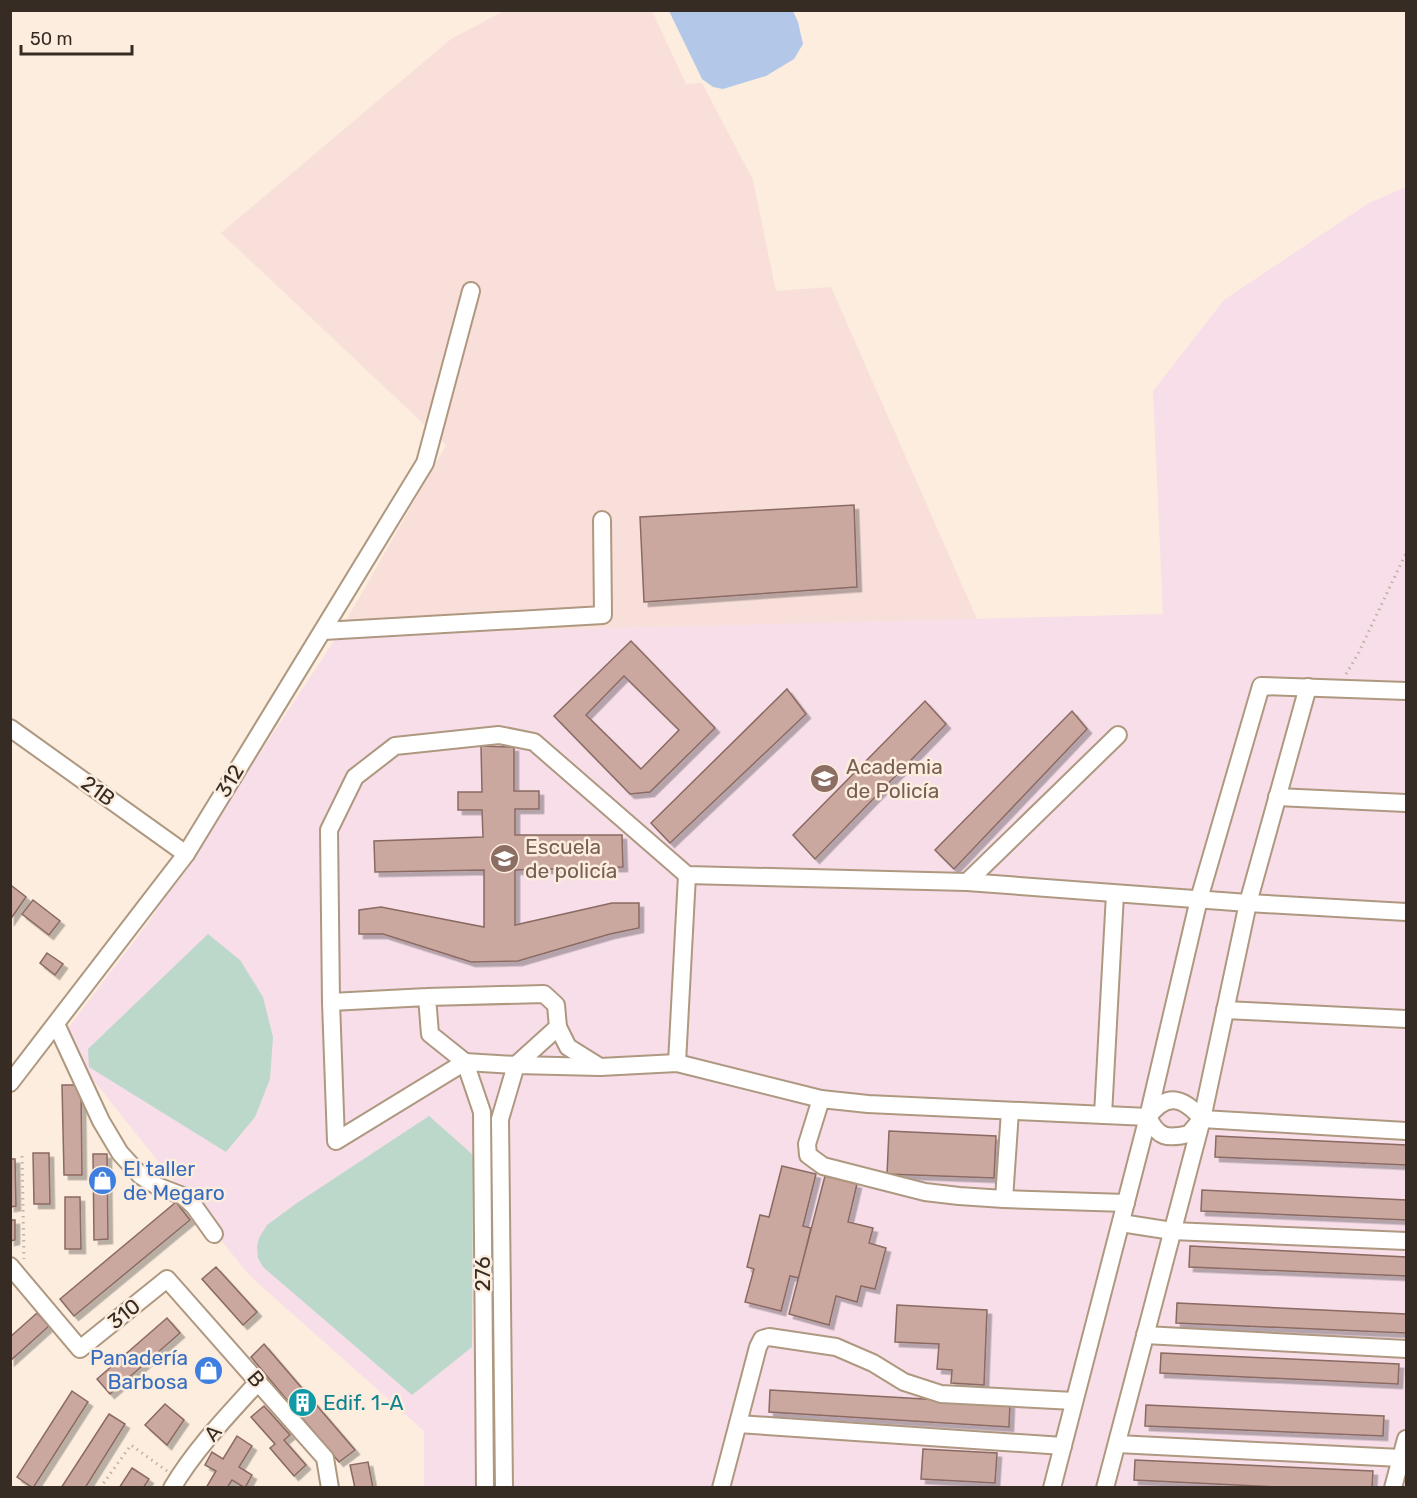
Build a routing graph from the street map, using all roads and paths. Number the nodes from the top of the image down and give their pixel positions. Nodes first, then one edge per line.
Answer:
1 (471, 291) dead end
2 (602, 520) dead end
3 (1407, 553) edge
4 (323, 631) junction
5 (1308, 687) junction
6 (1337, 688) junction
7 (1407, 691) edge
8 (10, 728) edge
9 (1118, 735) dead end
10 (1277, 797) junction
11 (1407, 803) edge
12 (186, 854) junction
13 (687, 875) junction
14 (966, 882) junction
15 (1115, 894) junction
16 (1200, 899) junction
17 (1248, 903) junction
18 (1407, 912) edge
19 (427, 997) junction
20 (331, 1002) junction
21 (1225, 1010) junction
22 (1407, 1019) edge
23 (56, 1024) junction
24 (558, 1028) junction
25 (465, 1062) junction
26 (677, 1063) junction
27 (516, 1065) junction
28 (600, 1067) junction
29 (10, 1083) edge
30 (821, 1099) junction
31 (1010, 1111) junction
32 (1103, 1115) junction
33 (1148, 1117) junction
34 (1202, 1119) junction
35 (1407, 1131) edge
36 (22, 1156) dead end
37 (1004, 1199) junction
38 (1126, 1203) junction
39 (1121, 1223) junction
40 (1172, 1231) junction
41 (214, 1234) dead end
42 (1407, 1241) edge
43 (10, 1266) edge
44 (168, 1279) joint
45 (24, 1282) junction
46 (1145, 1335) junction
47 (1407, 1349) edge
48 (258, 1382) junction
49 (1074, 1401) junction
50 (738, 1424) junction
51 (1407, 1439) edge
52 (1117, 1444) junction
53 (1063, 1446) junction
54 (1401, 1458) junction
55 (174, 1483) edge
56 (1397, 1487) edge
57 (100, 1488) edge
58 (330, 1488) edge
59 (485, 1488) edge
60 (504, 1488) edge
61 (722, 1488) edge
62 (1052, 1488) edge
63 (1105, 1488) edge

1 - 4 street, 312
2 - 4 street
3 - 6 path
4 - 12 street, 312
5 - 6 street
5 - 10 street
5 - 16 street
6 - 7 street
8 - 12 street, 21B
9 - 14 street
10 - 11 street
10 - 17 street
12 - 23 street, 312
13 - 14 street
13 - 20 street
13 - 26 street
14 - 15 street
15 - 16 street
15 - 32 street
16 - 17 street
16 - 33 street
17 - 18 street
17 - 21 street
19 - 20 street
19 - 24 street
19 - 25 street
20 - 25 street
21 - 22 street
21 - 34 street
23 - 29 street, 312
23 - 41 street
24 - 27 street
24 - 28 street
25 - 27 street
25 - 59 street, 276
26 - 28 street
26 - 30 street
27 - 28 street
27 - 60 street, 276
30 - 31 street
30 - 37 street
31 - 32 street
31 - 37 street
32 - 33 street
33 - 34 street
33 - 34 street
33 - 38 street
34 - 35 street
34 - 40 street
36 - 45 path
37 - 38 street
38 - 39 street
39 - 40 street
39 - 49 street
40 - 42 street
40 - 46 street
43 - 45 street
44 - 45 street, 310
44 - 48 street, B
46 - 47 street
46 - 52 street
48 - 55 street, A
48 - 58 street, B
49 - 50 street
49 - 53 street
50 - 53 street
50 - 61 street
51 - 54 street
52 - 54 street
52 - 63 street
53 - 62 street
54 - 56 street
55 - 57 path

